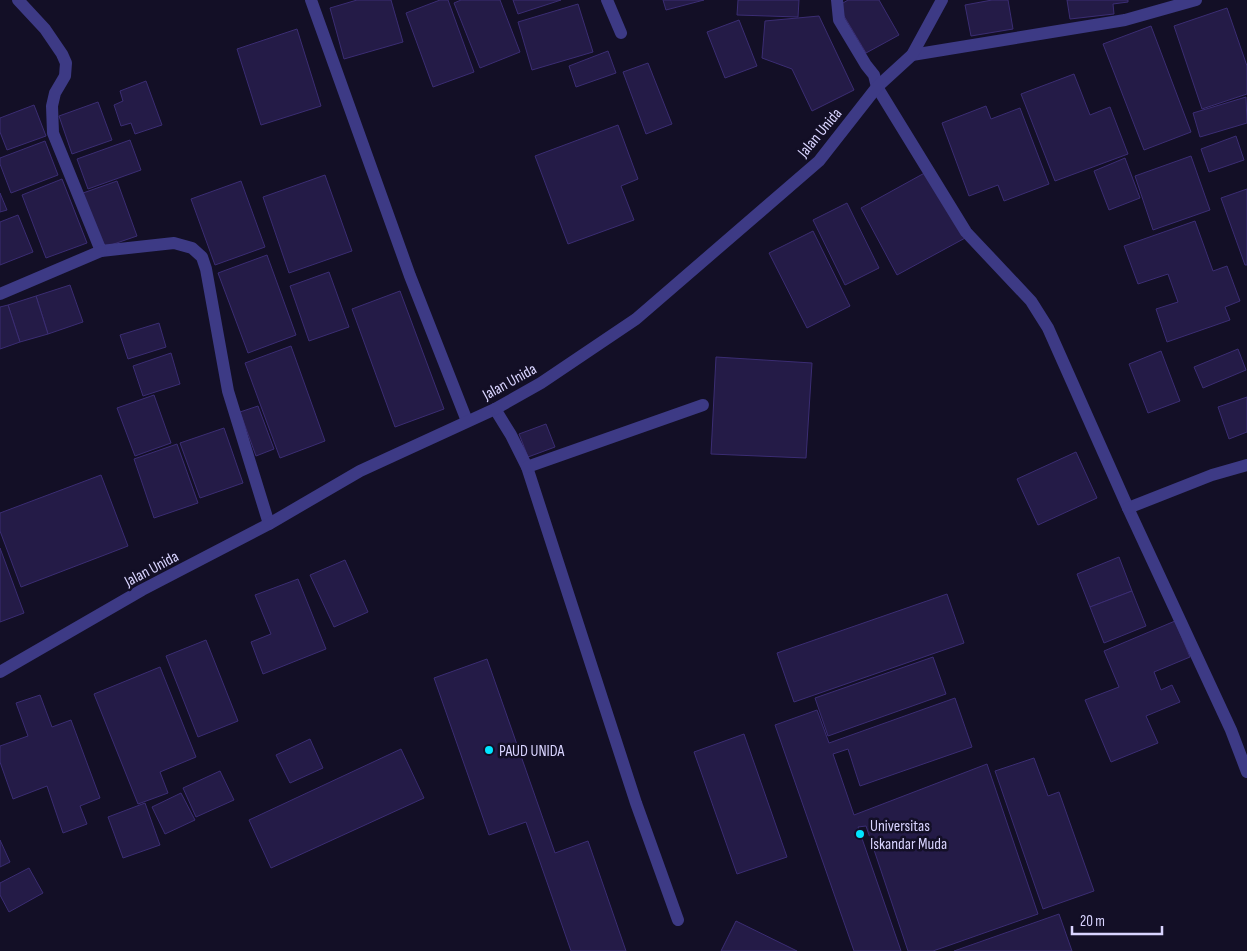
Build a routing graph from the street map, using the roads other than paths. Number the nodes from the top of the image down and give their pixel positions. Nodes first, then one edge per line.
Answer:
1 (18, 0) edge
2 (607, 0) edge
3 (837, 0) edge
4 (942, 0) edge
5 (1196, 0) edge
6 (315, 1) edge
7 (621, 33) dead end
8 (912, 55) junction
9 (877, 87) junction
10 (101, 251) junction
11 (0, 294) edge
12 (703, 405) dead end
13 (495, 409) junction
14 (467, 421) junction
15 (1247, 465) edge
16 (527, 467) junction
17 (1128, 508) junction
18 (269, 524) junction
19 (0, 672) edge
20 (1247, 772) edge
21 (678, 920) dead end

1 - 10 street
2 - 7 street
3 - 9 street
4 - 8 street, Jalan Unida
5 - 8 street
6 - 14 street
8 - 9 street, Jalan Unida
9 - 13 street, Jalan Unida
9 - 17 street
10 - 11 street
10 - 18 street
12 - 16 street
13 - 14 street, Jalan Unida
13 - 16 street
14 - 18 street, Jalan Unida
15 - 17 street
16 - 21 street
17 - 20 street
18 - 19 street, Jalan Unida

